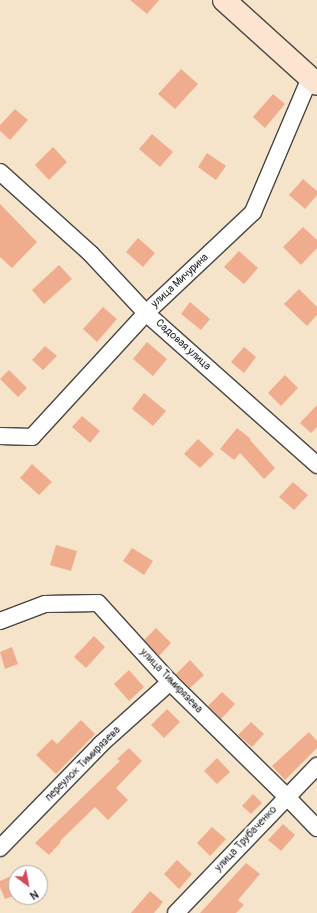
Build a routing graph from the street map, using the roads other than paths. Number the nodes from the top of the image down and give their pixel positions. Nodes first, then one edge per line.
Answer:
1 (224, 0) edge
2 (314, 81) edge
3 (0, 172) edge
4 (146, 312) junction
5 (0, 436) edge
6 (317, 466) edge
7 (0, 621) edge
8 (170, 682) junction
9 (317, 766) edge
10 (286, 796) junction
11 (317, 828) edge
12 (0, 848) edge
13 (176, 913) edge

1 - 2 street
2 - 4 street, улица Мичурина
3 - 4 street, Садовая улица
4 - 5 street, улица Мичурина
4 - 6 street, Садовая улица
7 - 8 street, улица Тимирязева
8 - 10 street, улица Тимирязева
8 - 12 street, переулок Тимирязева
9 - 10 street, улица Трубаченко
10 - 11 street, улица Тимирязева
10 - 13 street, улица Трубаченко

